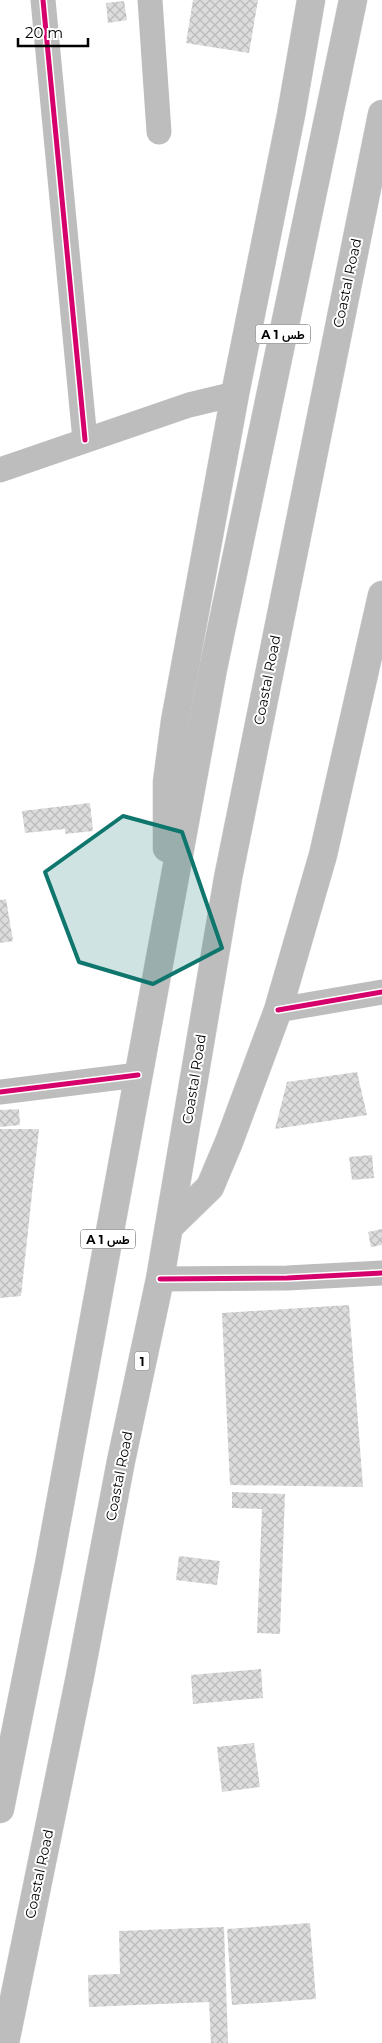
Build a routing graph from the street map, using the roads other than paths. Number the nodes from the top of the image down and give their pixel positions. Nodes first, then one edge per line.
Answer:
1 (43, 0) edge
2 (150, 0) edge
3 (311, 0) edge
4 (353, 0) edge
5 (382, 114) edge
6 (159, 132) dead end
7 (235, 394) junction
8 (85, 440) junction
9 (0, 470) edge
10 (382, 594) edge
11 (167, 915) junction
12 (382, 992) edge
13 (278, 1010) junction
14 (138, 1075) junction
15 (0, 1092) edge
16 (169, 1227) junction
17 (382, 1274) edge
18 (160, 1279) junction
19 (0, 1809) edge
20 (5, 2043) edge

1 - 8 street
2 - 6 street
3 - 7 highway
4 - 11 highway, A 1 طس
5 - 16 highway, Coastal Road / 1
7 - 8 street
7 - 11 highway
8 - 9 street
10 - 13 highway
11 - 14 highway, A 1 طس
12 - 13 street
13 - 16 highway
14 - 15 street
14 - 19 highway, A 1 طس
16 - 18 highway, Coastal Road / 1
17 - 18 street
18 - 20 highway, Coastal Road / 1

